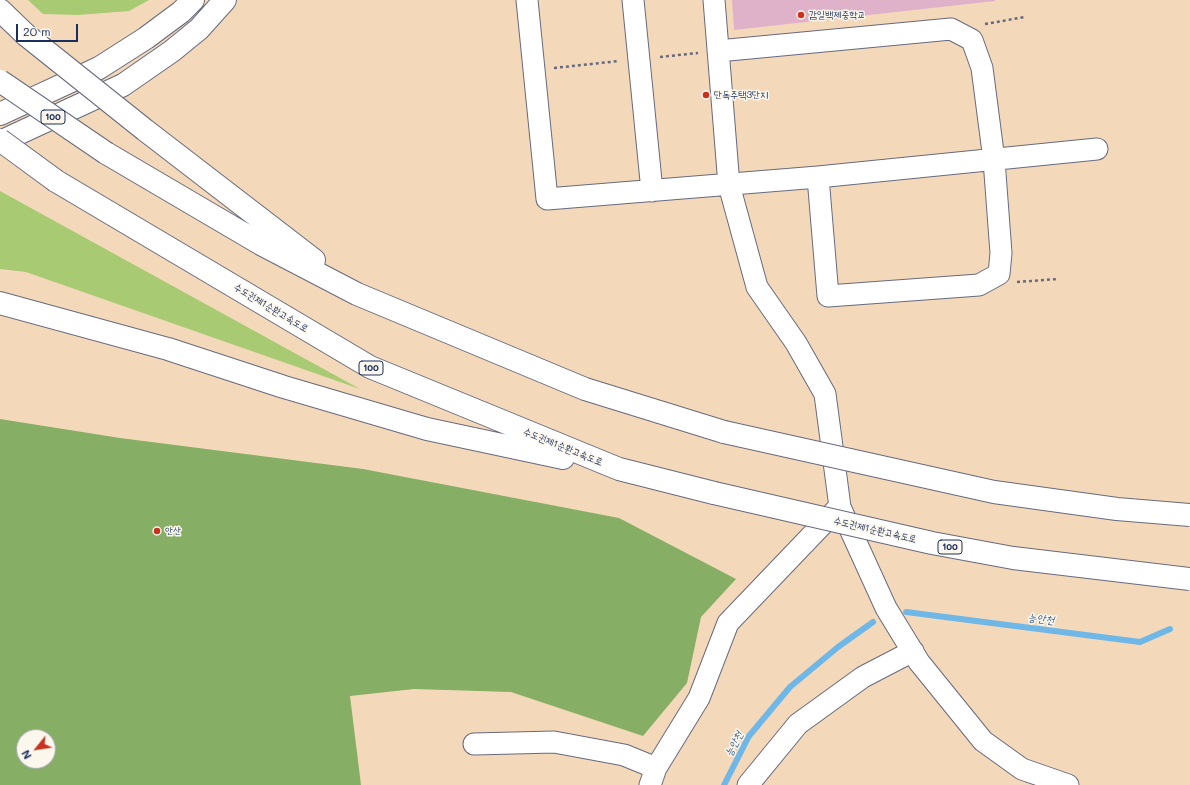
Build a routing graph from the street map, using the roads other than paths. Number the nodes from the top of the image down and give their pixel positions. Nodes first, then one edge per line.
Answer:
1 (193, 0) edge
2 (225, 0) edge
3 (527, 0) edge
4 (632, 0) edge
5 (714, 0) edge
6 (0, 10) edge
7 (718, 51) junction
8 (0, 81) edge
9 (0, 114) edge
10 (0, 141) edge
11 (1097, 149) dead end
12 (994, 160) junction
13 (818, 177) junction
14 (729, 185) junction
15 (652, 191) junction
16 (357, 294) junction
17 (0, 302) edge
18 (619, 470) junction
19 (840, 507) junction
20 (1190, 515) edge
21 (1190, 579) edge
22 (913, 651) junction
23 (474, 744) dead end
24 (653, 776) edge
25 (748, 785) edge
26 (1068, 785) edge

1 - 9 highway
2 - 10 highway
3 - 15 street
4 - 15 street
5 - 7 street
6 - 16 highway, bridge
7 - 12 street
7 - 14 street
8 - 16 highway, 100, bridge
10 - 18 highway, 수도권제1순환고속도로 / 100, bridge
11 - 12 street
12 - 13 street
12 - 13 street
13 - 14 street
14 - 15 street
14 - 19 street
16 - 20 highway, 100, bridge
17 - 18 highway
18 - 21 highway, 수도권제1순환고속도로 / 100, bridge
19 - 22 street
19 - 24 street
22 - 25 street
22 - 26 street
23 - 24 street

